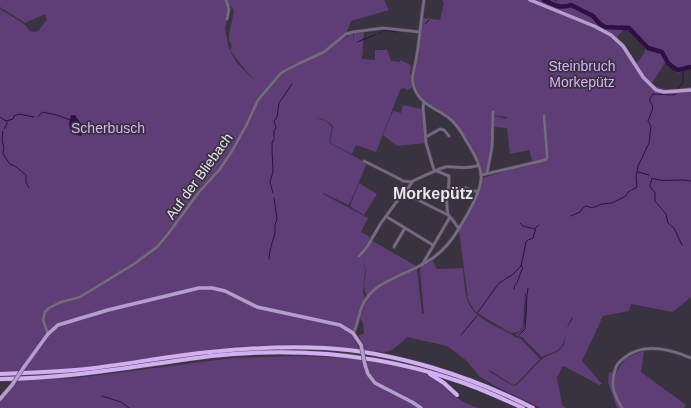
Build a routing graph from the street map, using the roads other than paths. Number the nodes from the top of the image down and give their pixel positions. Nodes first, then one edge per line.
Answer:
1 (226, 0) edge
2 (424, 0) edge
3 (530, 0) edge
4 (227, 19) dead end
5 (420, 32) junction
6 (691, 90) edge
7 (424, 102) junction
8 (493, 112) dead end
9 (544, 116) dead end
10 (449, 136) dead end
11 (426, 137) junction
12 (364, 160) dead end
13 (479, 165) junction
14 (434, 170) junction
15 (488, 173) junction
16 (481, 175) junction
17 (412, 182) junction
18 (448, 189) junction
19 (408, 191) junction
20 (478, 192) junction
21 (387, 216) junction
22 (449, 216) junction
23 (405, 228) junction
24 (459, 229) junction
25 (433, 245) junction
26 (394, 247) dead end
27 (359, 256) dead end
28 (422, 266) junction
29 (353, 333) junction
30 (48, 334) junction
31 (691, 358) edge
32 (425, 371) junction
33 (0, 374) edge
34 (0, 379) edge
35 (457, 395) dead end
36 (0, 399) edge
37 (421, 408) edge
38 (523, 408) edge
39 (533, 408) edge
40 (622, 408) edge

1 - 4 street
2 - 5 street
3 - 6 main road
5 - 7 street
5 - 30 street, Auf der Bliebach
7 - 11 street
7 - 13 street
8 - 15 street
9 - 15 street
10 - 11 street
11 - 14 street
12 - 17 street
13 - 14 street
13 - 16 street
14 - 17 street
14 - 18 street
15 - 16 street
16 - 20 street
17 - 19 street
18 - 20 street
18 - 22 street
19 - 21 street
19 - 22 street
20 - 24 street
21 - 23 street
21 - 27 street
22 - 24 street
22 - 25 street
23 - 25 street
23 - 26 street
24 - 28 street
25 - 28 street
28 - 29 street
29 - 30 main road
29 - 37 main road, bridge
30 - 36 main road, bridge
31 - 40 street
32 - 34 highway
32 - 35 highway
32 - 38 highway
33 - 39 highway

